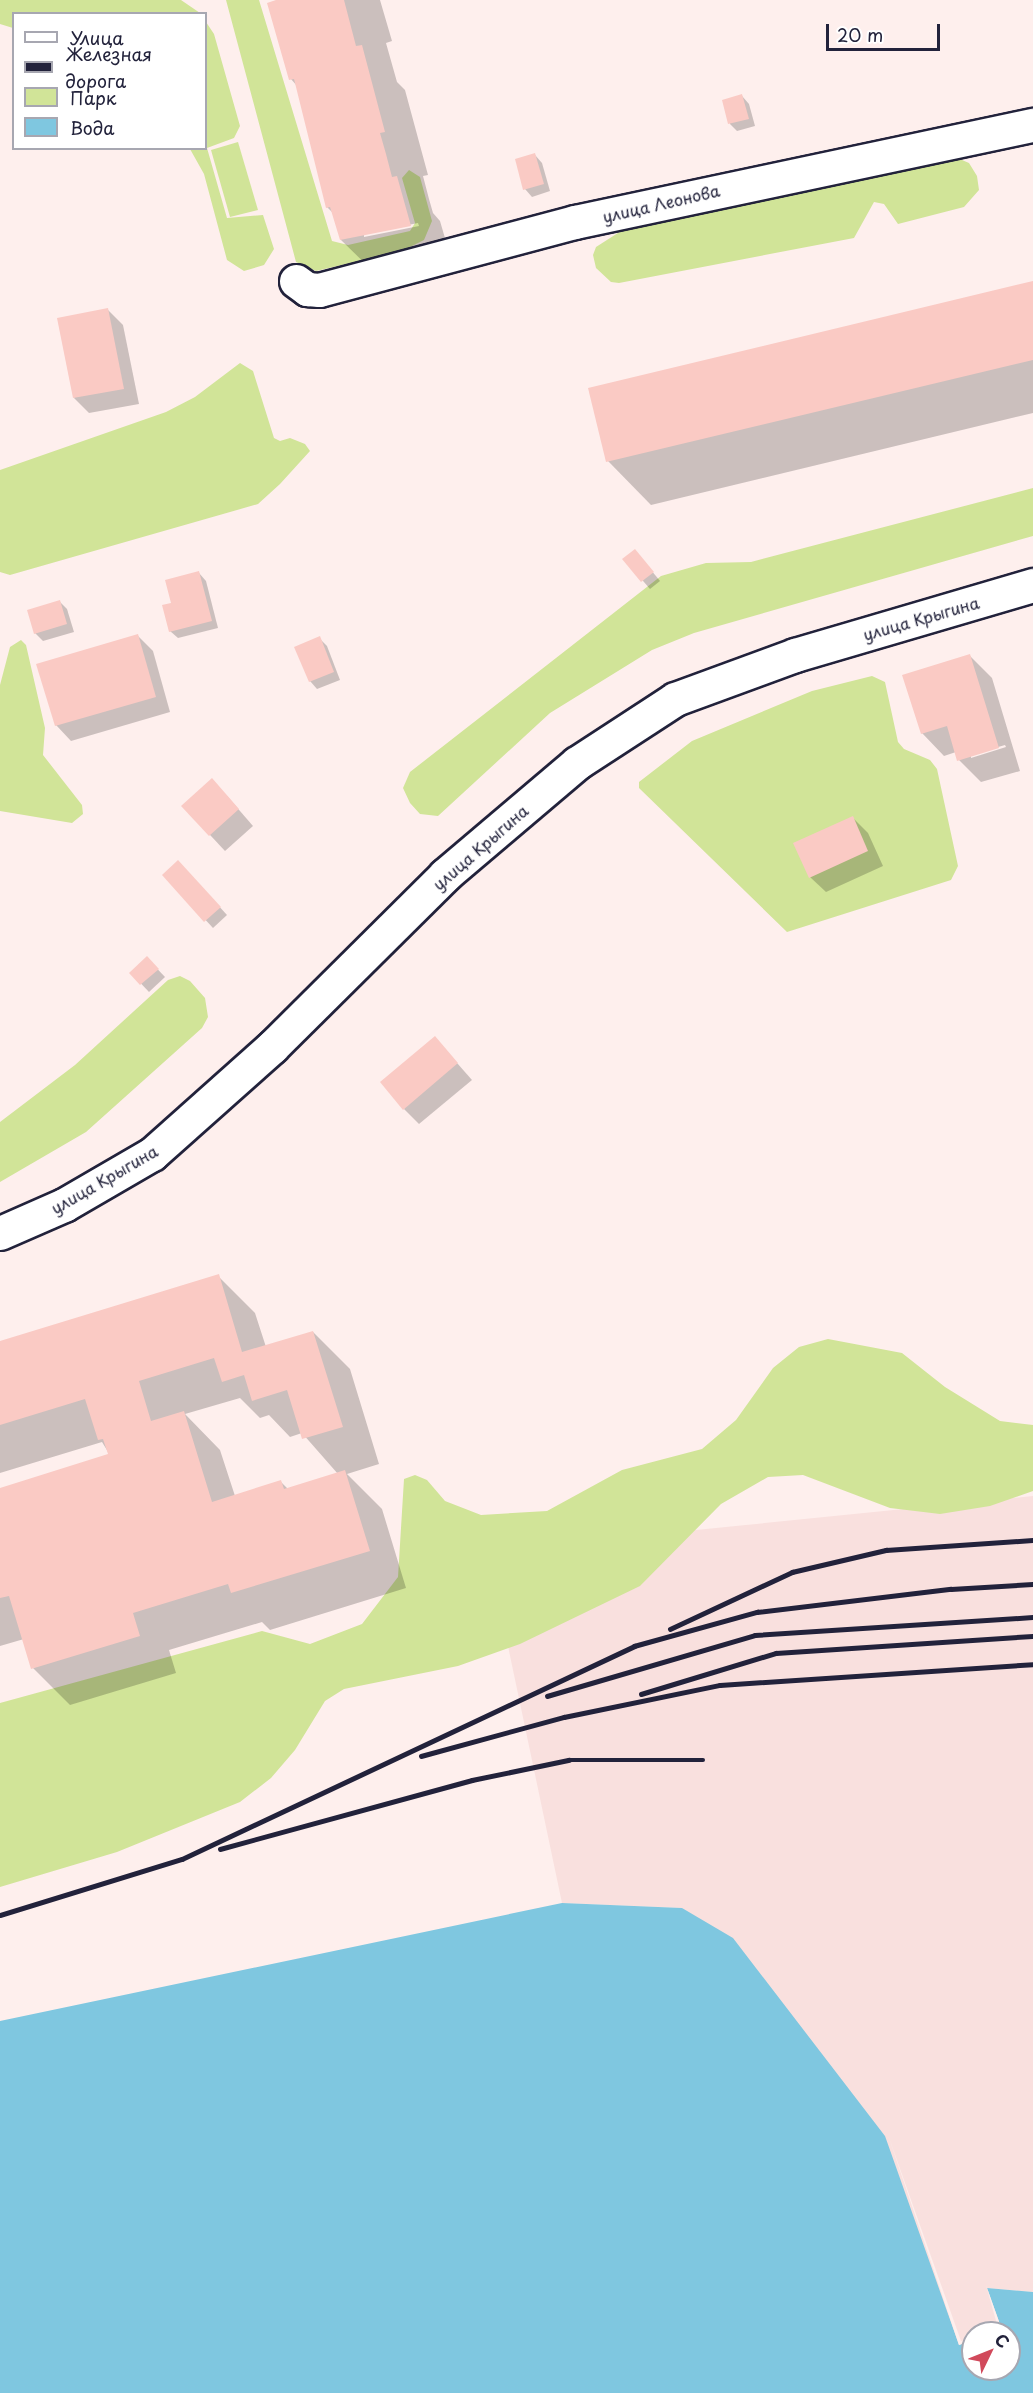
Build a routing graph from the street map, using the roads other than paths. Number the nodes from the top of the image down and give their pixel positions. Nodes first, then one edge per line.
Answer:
1 (1033, 125) edge
2 (296, 281) dead end
3 (1033, 585) edge
4 (0, 1233) edge

1 - 2 main road, улица Леонова
3 - 4 main road, улица Крыгина

